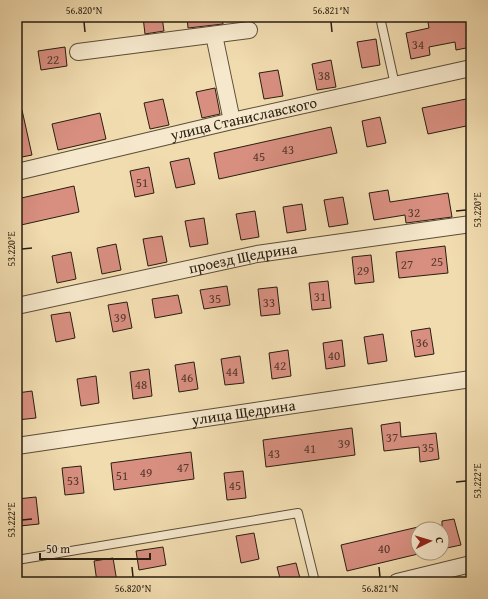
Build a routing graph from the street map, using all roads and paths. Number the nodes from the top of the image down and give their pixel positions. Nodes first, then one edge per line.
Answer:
1 (380, 17) edge
2 (249, 30) dead end
3 (214, 35) junction
4 (78, 52) dead end
5 (471, 68) edge
6 (395, 85) junction
7 (232, 121) junction
8 (17, 172) edge
9 (471, 224) edge
10 (17, 306) edge
11 (471, 379) edge
12 (17, 446) edge
13 (17, 560) edge
14 (471, 564) edge
15 (315, 582) edge
16 (398, 582) edge

1 - 6 lane
2 - 3 street
3 - 4 street
3 - 7 street
5 - 6 street, улица Станиславского
6 - 7 street, улица Станиславского
7 - 8 street, улица Станиславского
9 - 10 street, проезд Щедрина
11 - 12 street, улица Щедрина
13 - 15 lane
14 - 16 street

